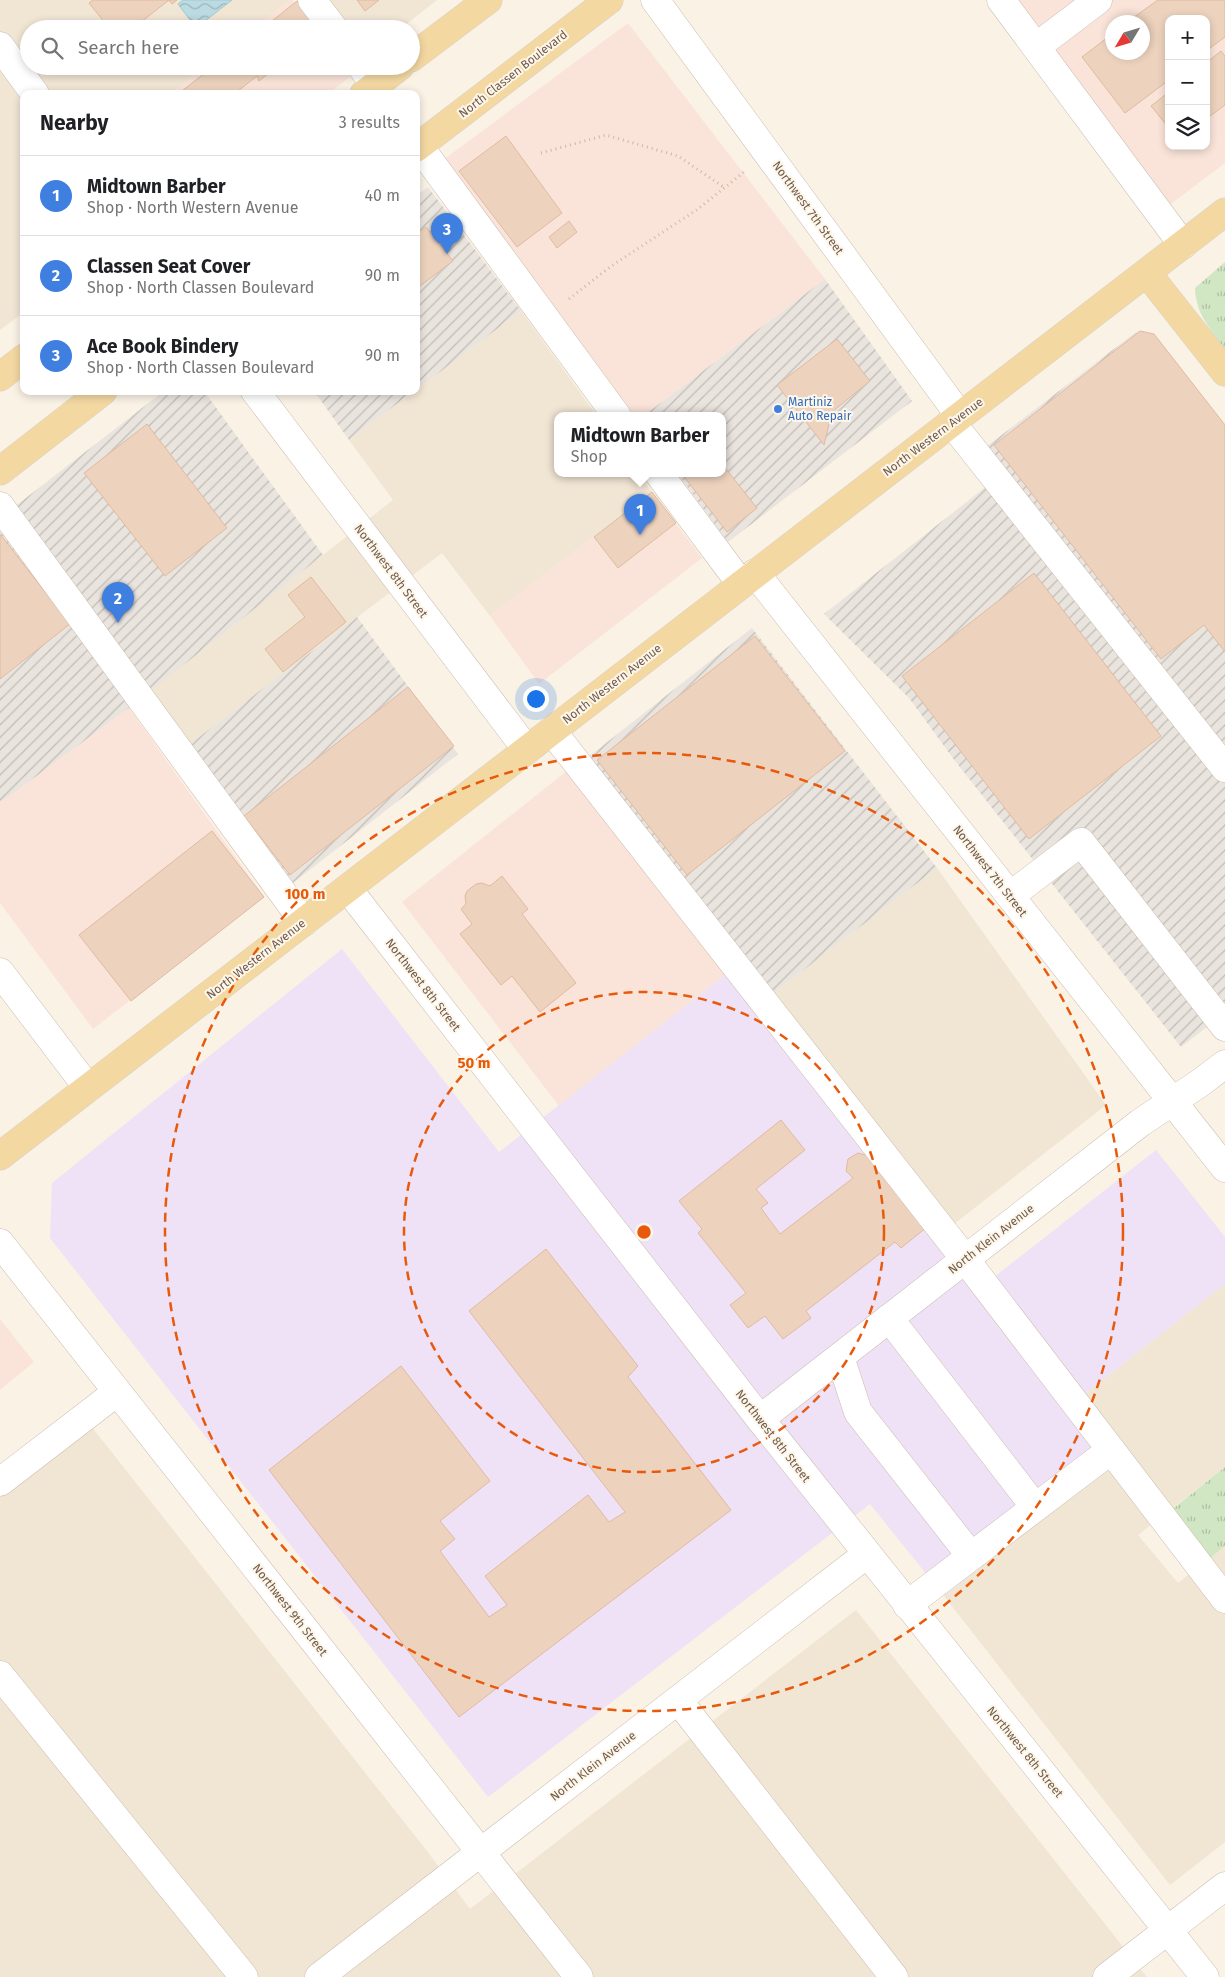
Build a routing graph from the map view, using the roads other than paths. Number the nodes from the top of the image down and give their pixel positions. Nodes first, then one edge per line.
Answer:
1 (312, 0) edge
2 (488, 0) edge
3 (609, 0) edge
4 (655, 0) edge
5 (1001, 0) edge
6 (1098, 0) edge
7 (327, 20) edge
8 (0, 46) edge
9 (1036, 47) junction
10 (420, 51) edge
11 (20, 73) edge
12 (21, 75) edge
13 (381, 75) edge
14 (367, 82) edge
15 (32, 90) edge
16 (420, 145) edge
17 (420, 150) edge
18 (1225, 212) edge
19 (1183, 245) junction
20 (1147, 273) junction
21 (20, 361) edge
22 (1225, 372) edge
23 (0, 377) edge
24 (98, 395) edge
25 (258, 395) edge
26 (614, 412) edge
27 (956, 419) junction
28 (0, 471) edge
29 (662, 477) edge
30 (0, 506) edge
31 (748, 579) junction
32 (552, 731) junction
33 (527, 750) junction
34 (1225, 768) edge
35 (348, 889) junction
36 (1010, 896) junction
37 (304, 922) junction
38 (0, 972) edge
39 (1225, 1026) edge
40 (1225, 1064) edge
41 (88, 1088) junction
42 (1172, 1102) junction
43 (0, 1156) edge
44 (1225, 1168) edge
45 (0, 1243) edge
46 (965, 1259) junction
47 (889, 1318) junction
48 (840, 1357) junction
49 (117, 1392) junction
50 (760, 1420) junction
51 (1111, 1450) junction
52 (0, 1482) edge
53 (1035, 1507) junction
54 (867, 1554) junction
55 (971, 1556) junction
56 (1225, 1599) edge
57 (907, 1604) junction
58 (0, 1675) edge
59 (678, 1700) junction
60 (481, 1852) junction
61 (1225, 1886) edge
62 (1168, 1930) junction
63 (244, 1977) edge
64 (319, 1977) edge
65 (579, 1977) edge
66 (894, 1977) edge
67 (1106, 1977) edge
68 (1205, 1977) edge

1 - 7 street
2 - 10 main road
3 - 16 main road, North Classen Boulevard
4 - 27 street, Northwest 7th Street
5 - 9 street
6 - 9 street
8 - 11 street
9 - 19 street
12 - 15 street
13 - 14 main road
17 - 26 street
18 - 19 main road, North Western Avenue
19 - 20 main road, North Western Avenue
20 - 22 main road
20 - 27 main road, North Western Avenue
21 - 23 main road
24 - 28 main road
25 - 33 street, Northwest 8th Street
27 - 31 main road, North Western Avenue
27 - 34 street, Northwest 7th Street
29 - 31 street, Northwest 7th Street
30 - 37 street
31 - 32 main road, North Western Avenue
31 - 36 street, Northwest 7th Street
32 - 33 main road, North Western Avenue
32 - 46 street
33 - 35 main road, North Western Avenue
35 - 37 main road, North Western Avenue
35 - 50 street, Northwest 8th Street
36 - 39 street
36 - 42 street, Northwest 7th Street
37 - 41 main road, North Western Avenue
38 - 41 street
40 - 42 street, North Klein Avenue
41 - 43 main road, North Western Avenue
42 - 44 street, Northwest 7th Street
42 - 46 street, North Klein Avenue
45 - 49 street, Northwest 9th Street
46 - 47 street, North Klein Avenue
46 - 51 street
47 - 48 street, North Klein Avenue
47 - 53 street
48 - 50 street, North Klein Avenue
48 - 55 street
49 - 52 street
49 - 60 street, Northwest 9th Street
50 - 54 street, Northwest 8th Street
51 - 53 street
51 - 56 street
53 - 55 street
54 - 57 street, Northwest 8th Street
54 - 59 street, North Klein Avenue
55 - 57 street
57 - 62 street, Northwest 8th Street
58 - 63 street
59 - 60 street, North Klein Avenue
59 - 66 street
60 - 64 street, North Klein Avenue
60 - 65 street, Northwest 9th Street
61 - 62 street
62 - 67 street
62 - 68 street, Northwest 8th Street

